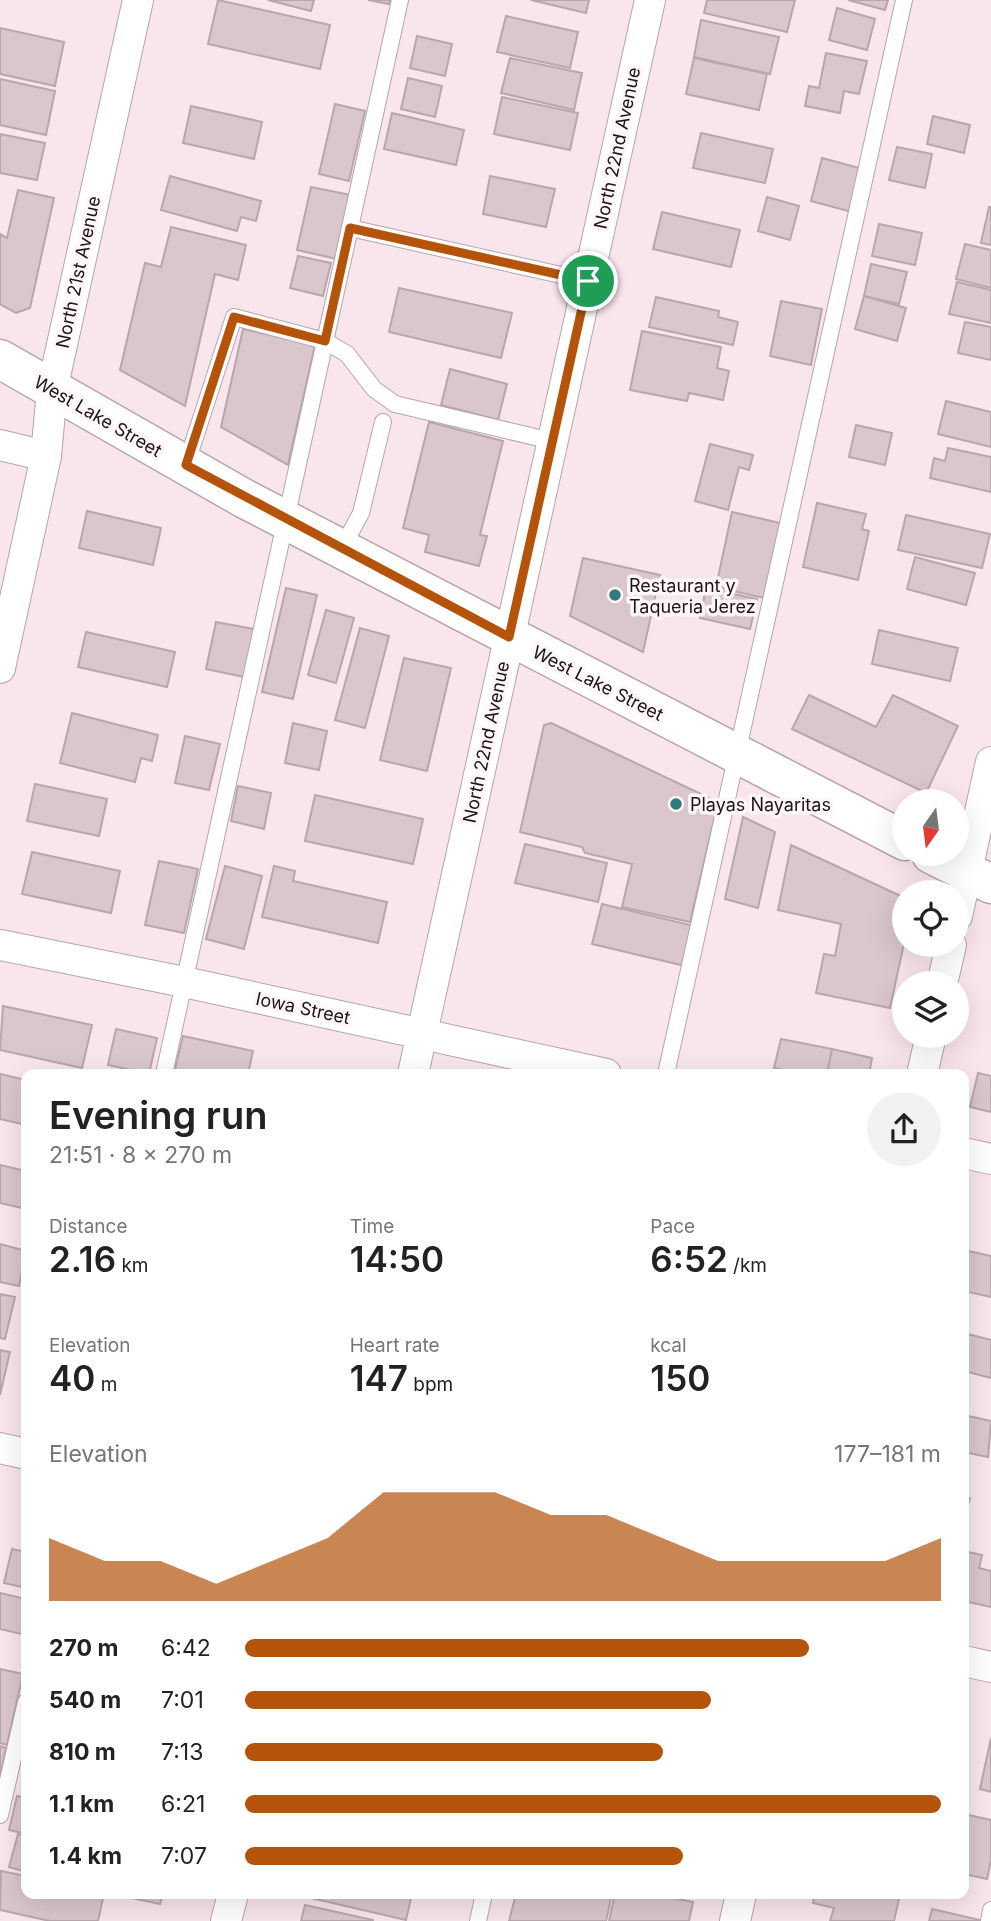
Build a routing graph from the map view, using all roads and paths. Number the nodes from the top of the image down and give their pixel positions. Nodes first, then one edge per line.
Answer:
1 (138, 0) edge
2 (400, 0) edge
3 (650, 0) edge
4 (904, 0) edge
5 (350, 228) junction
6 (588, 281) junction
7 (325, 341) junction
8 (0, 359) edge
9 (52, 390) junction
10 (383, 422) dead end
11 (552, 441) junction
12 (0, 445) edge
13 (46, 456) junction
14 (186, 465) junction
15 (286, 521) junction
16 (341, 550) junction
17 (509, 637) junction
18 (0, 668) edge
19 (736, 755) junction
20 (991, 762) edge
21 (892, 834) edge
22 (954, 866) edge
23 (979, 878) edge
24 (969, 895) edge
25 (0, 945) edge
26 (184, 982) junction
27 (422, 1034) junction
28 (928, 1048) edge
29 (165, 1069) edge
30 (414, 1069) edge
31 (583, 1069) edge
32 (667, 1069) edge
33 (923, 1069) edge
34 (969, 1154) edge
35 (991, 1159) edge
36 (0, 1448) edge
37 (21, 1453) edge
38 (969, 1662) edge
39 (991, 1667) edge
40 (21, 1724) edge
41 (0, 1815) edge
42 (232, 1899) edge
43 (483, 1899) edge
44 (740, 1899) edge
45 (991, 1910) edge
46 (226, 1921) edge
47 (478, 1921) edge
48 (735, 1921) edge
49 (989, 1921) edge

1 - 9 street, North 21st Avenue
2 - 5 lane
3 - 6 street, North 22nd Avenue
4 - 19 lane
5 - 6 lane
5 - 7 lane
6 - 11 street, North 22nd Avenue
7 - 11 lane
7 - 14 lane
7 - 15 lane
8 - 9 main road, West Lake Street
9 - 13 street, North 21st Avenue
9 - 14 main road, West Lake Street
10 - 16 lane
11 - 17 street, North 22nd Avenue
12 - 13 street
13 - 18 street, North 21st Avenue
14 - 15 main road, West Lake Street
15 - 16 main road, West Lake Street
15 - 26 lane
16 - 17 main road, West Lake Street
17 - 19 main road, West Lake Street
17 - 27 street, North 22nd Avenue
19 - 21 main road, West Lake Street
19 - 32 lane
20 - 23 street
22 - 23 main road
23 - 24 street
25 - 26 street, Iowa Street
26 - 27 street, Iowa Street
26 - 29 lane
27 - 30 street, North 22nd Avenue
27 - 31 street, Iowa Street
28 - 33 street
34 - 35 street
36 - 37 street
38 - 39 street
40 - 41 lane
42 - 46 street
43 - 47 lane
44 - 48 street
45 - 49 lane

